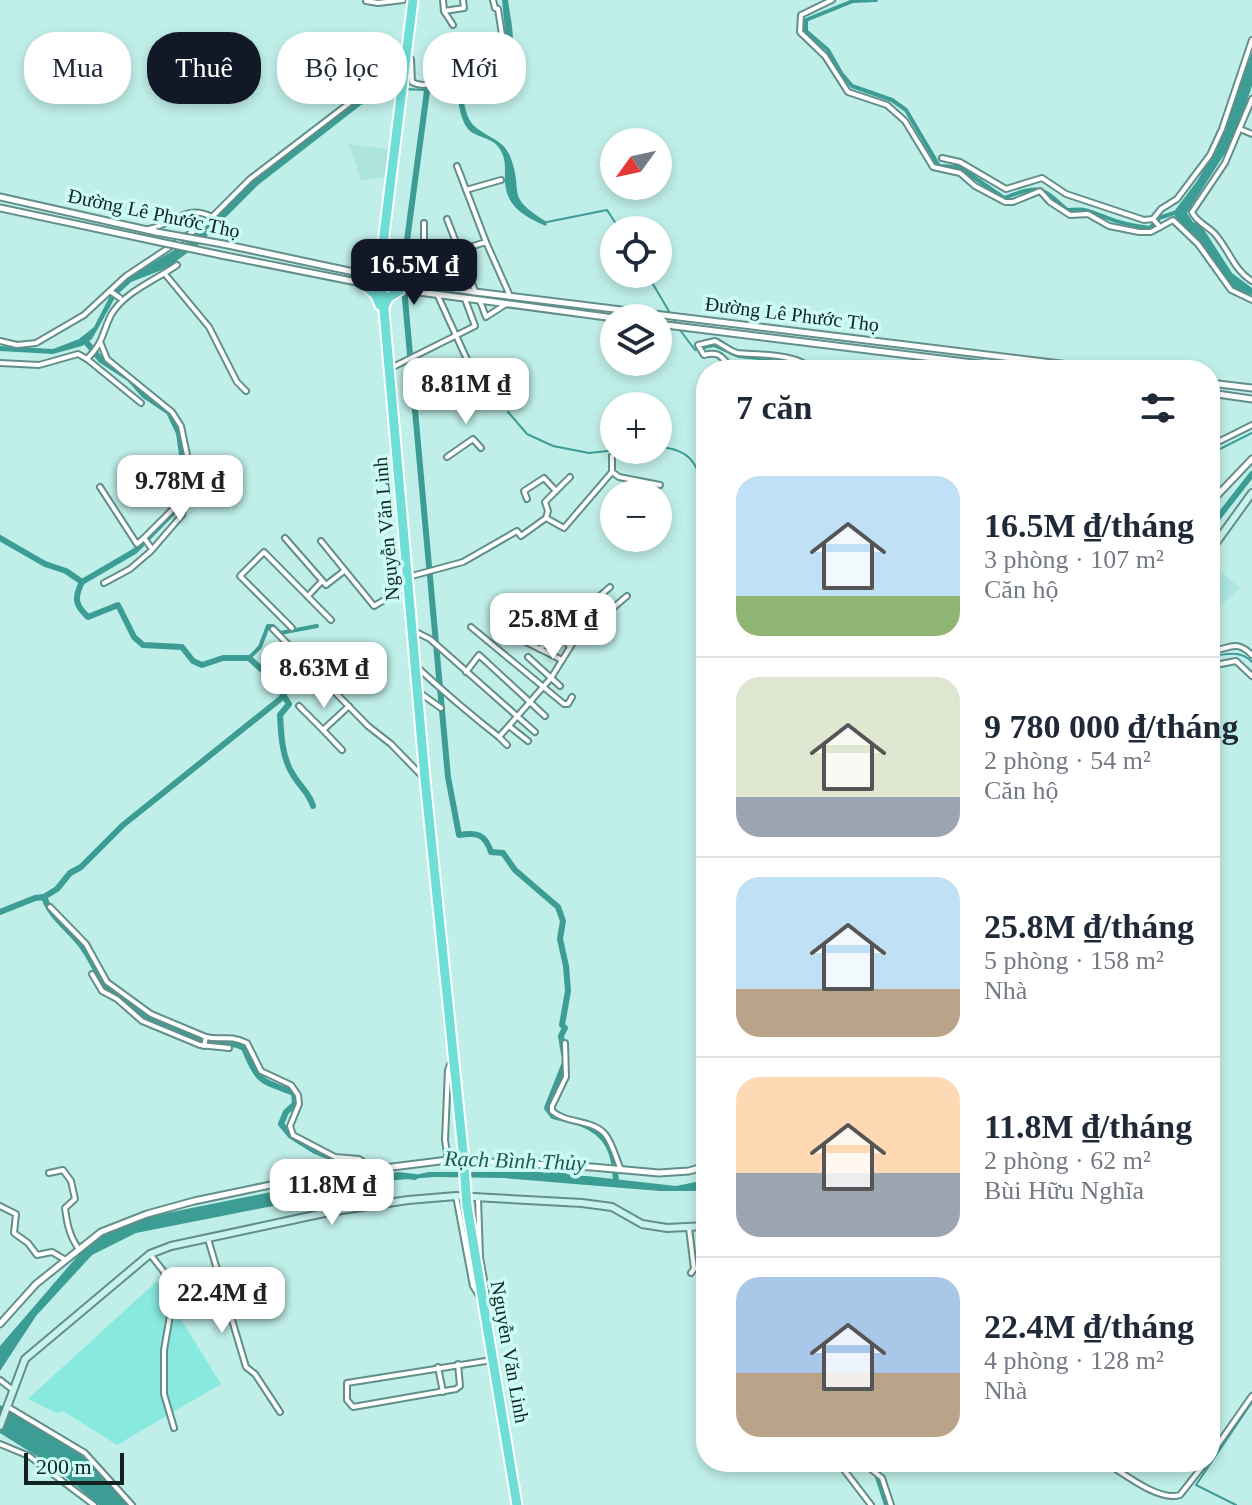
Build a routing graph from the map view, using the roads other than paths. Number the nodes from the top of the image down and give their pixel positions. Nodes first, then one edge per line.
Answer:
1 (403, 0) edge
2 (413, 0) edge
3 (443, 0) edge
4 (463, 0) edge
5 (493, 0) edge
6 (832, 0) edge
7 (366, 1) edge
8 (444, 11) junction
9 (453, 25) dead end
10 (501, 32) edge
11 (1252, 40) edge
12 (407, 51) edge
13 (407, 60) edge
14 (423, 85) edge
15 (1252, 99) edge
16 (349, 104) edge
17 (400, 104) edge
18 (1240, 129) junction
19 (1252, 134) edge
20 (942, 158) dead end
21 (457, 166) dead end
22 (501, 180) dead end
23 (466, 190) junction
24 (0, 197) edge
25 (0, 208) edge
26 (212, 217) junction
27 (447, 219) dead end
28 (1154, 219) junction
29 (106, 220) junction
30 (424, 223) dead end
31 (1160, 226) junction
32 (145, 229) junction
33 (104, 231) junction
34 (486, 242) junction
35 (459, 251) junction
36 (446, 255) junction
37 (426, 261) junction
38 (177, 265) dead end
39 (383, 272) junction
40 (165, 274) junction
41 (362, 278) junction
42 (1252, 281) edge
43 (399, 285) junction
44 (435, 286) junction
45 (461, 290) junction
46 (111, 291) junction
47 (475, 292) junction
48 (438, 296) junction
49 (510, 296) junction
50 (120, 298) dead end
51 (465, 299) junction
52 (528, 299) junction
53 (1252, 300) edge
54 (480, 301) junction
55 (506, 304) junction
56 (526, 307) junction
57 (384, 311) junction
58 (600, 316) edge
59 (486, 317) junction
60 (727, 322) junction
61 (475, 326) junction
62 (672, 326) edge
63 (726, 331) junction
64 (456, 337) junction
65 (0, 341) edge
66 (100, 345) junction
67 (1004, 357) junction
68 (88, 358) junction
69 (724, 360) edge
70 (793, 360) edge
71 (948, 360) edge
72 (1003, 360) edge
73 (1028, 360) edge
74 (0, 363) edge
75 (389, 369) junction
76 (475, 377) dead end
77 (1220, 384) edge
78 (1252, 388) edge
79 (246, 391) dead end
80 (1220, 394) edge
81 (1252, 399) edge
82 (141, 403) dead end
83 (1252, 425) edge
84 (1220, 441) edge
85 (481, 448) dead end
86 (447, 457) dead end
87 (1252, 459) edge
88 (612, 464) edge
89 (612, 472) junction
90 (570, 477) dead end
91 (634, 480) edge
92 (178, 486) dead end
93 (100, 487) dead end
94 (556, 491) junction
95 (1220, 493) edge
96 (1252, 493) edge
97 (527, 499) dead end
98 (546, 518) junction
99 (1220, 537) edge
100 (285, 538) dead end
101 (145, 539) junction
102 (321, 541) dead end
103 (152, 548) junction
104 (344, 571) junction
105 (322, 581) junction
106 (409, 581) junction
107 (104, 583) dead end
108 (610, 587) dead end
109 (308, 596) junction
110 (627, 596) dead end
111 (331, 620) dead end
112 (554, 626) dead end
113 (471, 627) dead end
114 (292, 628) dead end
115 (273, 629) dead end
116 (414, 631) junction
117 (559, 632) junction
118 (508, 633) dead end
119 (570, 647) junction
120 (540, 649) junction
121 (1220, 649) edge
122 (1252, 655) edge
123 (528, 657) dead end
124 (562, 660) junction
125 (1220, 664) edge
126 (416, 666) junction
127 (466, 672) junction
128 (1252, 676) edge
129 (551, 678) junction
130 (560, 686) dead end
131 (543, 687) junction
132 (418, 691) junction
133 (572, 697) dead end
134 (530, 701) junction
135 (299, 706) dead end
136 (349, 706) junction
137 (441, 708) dead end
138 (545, 716) dead end
139 (517, 717) junction
140 (509, 726) junction
141 (323, 730) junction
142 (535, 732) dead end
143 (499, 737) junction
144 (528, 741) dead end
145 (507, 745) dead end
146 (342, 750) dead end
147 (425, 779) junction
148 (50, 907) dead end
149 (92, 974) dead end
150 (205, 1042) junction
151 (565, 1043) dead end
152 (229, 1048) dead end
153 (454, 1059) junction
154 (448, 1160) junction
155 (696, 1168) edge
156 (369, 1169) junction
157 (621, 1170) junction
158 (49, 1173) dead end
159 (456, 1196) junction
160 (478, 1197) junction
161 (0, 1206) edge
162 (696, 1227) edge
163 (689, 1228) junction
164 (207, 1237) junction
165 (78, 1248) junction
166 (150, 1254) junction
167 (64, 1259) junction
168 (691, 1273) dead end
169 (481, 1299) junction
170 (0, 1324) edge
171 (493, 1360) junction
172 (458, 1364) junction
173 (438, 1367) junction
174 (0, 1380) edge
175 (13, 1390) junction
176 (443, 1392) junction
177 (1252, 1396) edge
178 (8, 1408) junction
179 (280, 1412) dead end
180 (0, 1426) edge
181 (174, 1428) dead end
182 (1220, 1442) edge
183 (0, 1444) edge
184 (846, 1472) edge
185 (874, 1472) edge
186 (1122, 1472) edge
187 (1198, 1472) edge
188 (94, 1505) edge
189 (132, 1505) edge
190 (517, 1505) edge
191 (871, 1505) edge
192 (891, 1505) edge

1 - 7 street
2 - 12 highway, Nguyễn Văn Linh
3 - 8 street
4 - 8 street
5 - 10 street
6 - 31 street
8 - 9 street
11 - 28 street
13 - 14 street
15 - 18 street
16 - 26 street
17 - 39 highway, Nguyễn Văn Linh
18 - 19 street
18 - 42 street
20 - 28 street
21 - 23 street
22 - 23 street
23 - 34 street
24 - 29 street, Đường Lê Phước Thọ
25 - 33 street, Đường Lê Phước Thọ
26 - 32 street
26 - 46 street
27 - 35 street
28 - 31 street
29 - 32 street, Đường Lê Phước Thọ
29 - 33 street
30 - 37 street
31 - 53 street
32 - 41 street, Đường Lê Phước Thọ, bridge
33 - 41 street, Đường Lê Phước Thọ, bridge
34 - 35 street
34 - 49 street
35 - 36 street
35 - 47 street
36 - 37 street
36 - 45 street
37 - 39 street
37 - 44 street
38 - 40 street
39 - 41 street, Đường Lê Phước Thọ
39 - 41 street, Đường Lê Phước Thọ
39 - 41 highway
39 - 43 highway
39 - 43 street, Đường Lê Phước Thọ
39 - 57 highway, Nguyễn Văn Linh
40 - 66 street
40 - 79 street
41 - 57 highway
43 - 44 street, Đường Lê Phước Thọ
43 - 48 street, Đường Lê Phước Thọ
43 - 57 highway
44 - 45 street, Đường Lê Phước Thọ
45 - 47 street, Đường Lê Phước Thọ
46 - 50 street
46 - 65 street
47 - 49 street, Đường Lê Phước Thọ
48 - 51 street, Đường Lê Phước Thọ
48 - 64 street
49 - 52 street, Đường Lê Phước Thọ
51 - 54 street, Đường Lê Phước Thọ
51 - 61 street
52 - 56 street
52 - 60 street, Đường Lê Phước Thọ
54 - 55 street, Đường Lê Phước Thọ
54 - 59 street
55 - 56 street, Đường Lê Phước Thọ
55 - 59 street
56 - 58 street, Đường Lê Phước Thọ
57 - 75 highway, Nguyễn Văn Linh
59 - 61 street
60 - 63 street
60 - 67 street, Đường Lê Phước Thọ
61 - 64 street
62 - 63 street, Đường Lê Phước Thọ
63 - 71 street, Đường Lê Phước Thọ
64 - 75 street
64 - 76 street
66 - 68 street
66 - 103 street
67 - 72 street
67 - 73 street, Đường Lê Phước Thọ
68 - 74 street
68 - 82 street
69 - 70 street
75 - 106 highway, Nguyễn Văn Linh
77 - 78 street
80 - 81 street
83 - 84 street
85 - 86 street
87 - 95 street
88 - 89 street
89 - 91 street
89 - 98 street
90 - 94 street
92 - 101 street
93 - 101 street
94 - 97 street
94 - 98 street
96 - 99 main road
98 - 106 street
100 - 105 street
101 - 103 street
102 - 104 street
103 - 107 street
104 - 105 street
104 - 106 street
105 - 109 street
106 - 116 highway, Nguyễn Văn Linh
108 - 117 street
109 - 111 street
109 - 114 street
110 - 119 street
112 - 117 street
113 - 131 street
115 - 136 street
116 - 126 highway, Nguyễn Văn Linh
116 - 127 street
117 - 119 street
117 - 120 street
118 - 120 street
119 - 124 street
120 - 124 street
121 - 122 street
123 - 129 street
124 - 129 street
125 - 128 street
126 - 132 highway, Nguyễn Văn Linh
126 - 143 street
127 - 134 street
127 - 139 street
129 - 130 street
129 - 131 street
131 - 133 street
131 - 134 street
132 - 137 street
132 - 147 highway, Nguyễn Văn Linh
134 - 138 street
134 - 139 street
135 - 141 street
136 - 141 street
136 - 147 street
139 - 140 street
139 - 142 street
140 - 143 street
140 - 144 street
141 - 146 street
143 - 145 street
147 - 153 highway, Nguyễn Văn Linh
148 - 150 street
149 - 150 street
150 - 152 street
150 - 156 street
151 - 157 street
153 - 154 street
153 - 169 highway, Nguyễn Văn Linh, bridge
154 - 156 street
154 - 157 street
155 - 157 street
156 - 165 street
158 - 165 street
159 - 160 main road
159 - 164 main road
159 - 169 street
160 - 163 main road
160 - 169 street
161 - 167 street
162 - 163 main road
163 - 168 street
164 - 166 main road
164 - 179 street
165 - 167 street
166 - 175 main road
166 - 181 street
167 - 170 street
169 - 171 highway, Nguyễn Văn Linh
171 - 172 street
171 - 190 highway, Nguyễn Văn Linh
172 - 173 street
172 - 176 street
173 - 176 street
173 - 176 street
174 - 175 street
175 - 178 main road
177 - 182 street
178 - 180 main road
178 - 189 street
183 - 188 street
184 - 191 street
185 - 192 street
186 - 187 street

